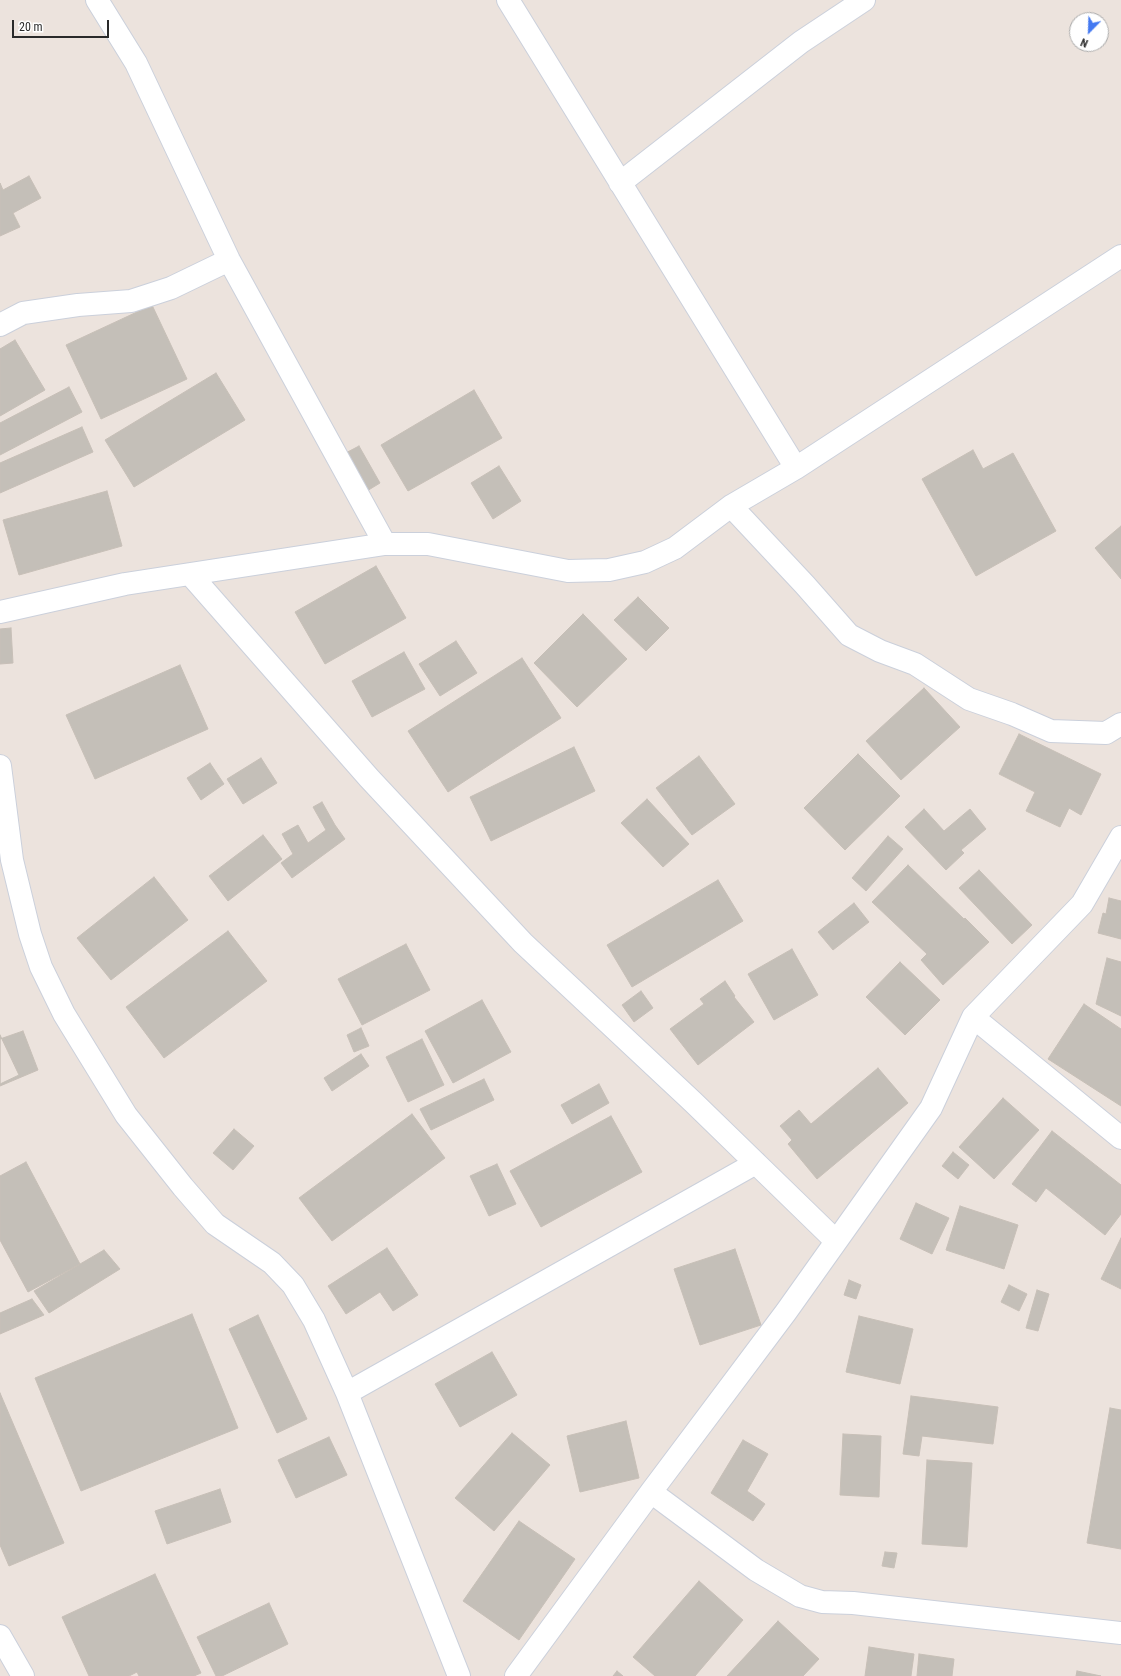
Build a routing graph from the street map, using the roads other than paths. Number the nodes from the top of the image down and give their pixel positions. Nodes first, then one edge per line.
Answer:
1 (97, 0) edge
2 (508, 0) edge
3 (864, 0) edge
4 (620, 183) junction
5 (1121, 256) edge
6 (229, 260) junction
7 (0, 325) edge
8 (796, 468) junction
9 (731, 506) junction
10 (385, 544) junction
11 (190, 574) junction
12 (0, 612) edge
13 (1121, 724) edge
14 (0, 766) edge
15 (1121, 837) edge
16 (973, 1017) junction
17 (1121, 1138) edge
18 (756, 1163) junction
19 (836, 1241) junction
20 (347, 1393) junction
21 (651, 1492) junction
22 (1121, 1633) edge
23 (0, 1636) edge
24 (23, 1676) edge
25 (459, 1676) edge
26 (516, 1676) edge

1 - 6 street
2 - 4 street
3 - 4 street
4 - 8 street
5 - 8 street
6 - 7 street
6 - 10 street
8 - 9 street
9 - 10 street
9 - 13 street
10 - 11 street
11 - 12 street
11 - 18 street
14 - 20 street
15 - 16 street
16 - 17 street
16 - 19 street
18 - 19 street
18 - 20 street
19 - 21 street
20 - 25 street
21 - 22 street
21 - 26 street
23 - 24 street

